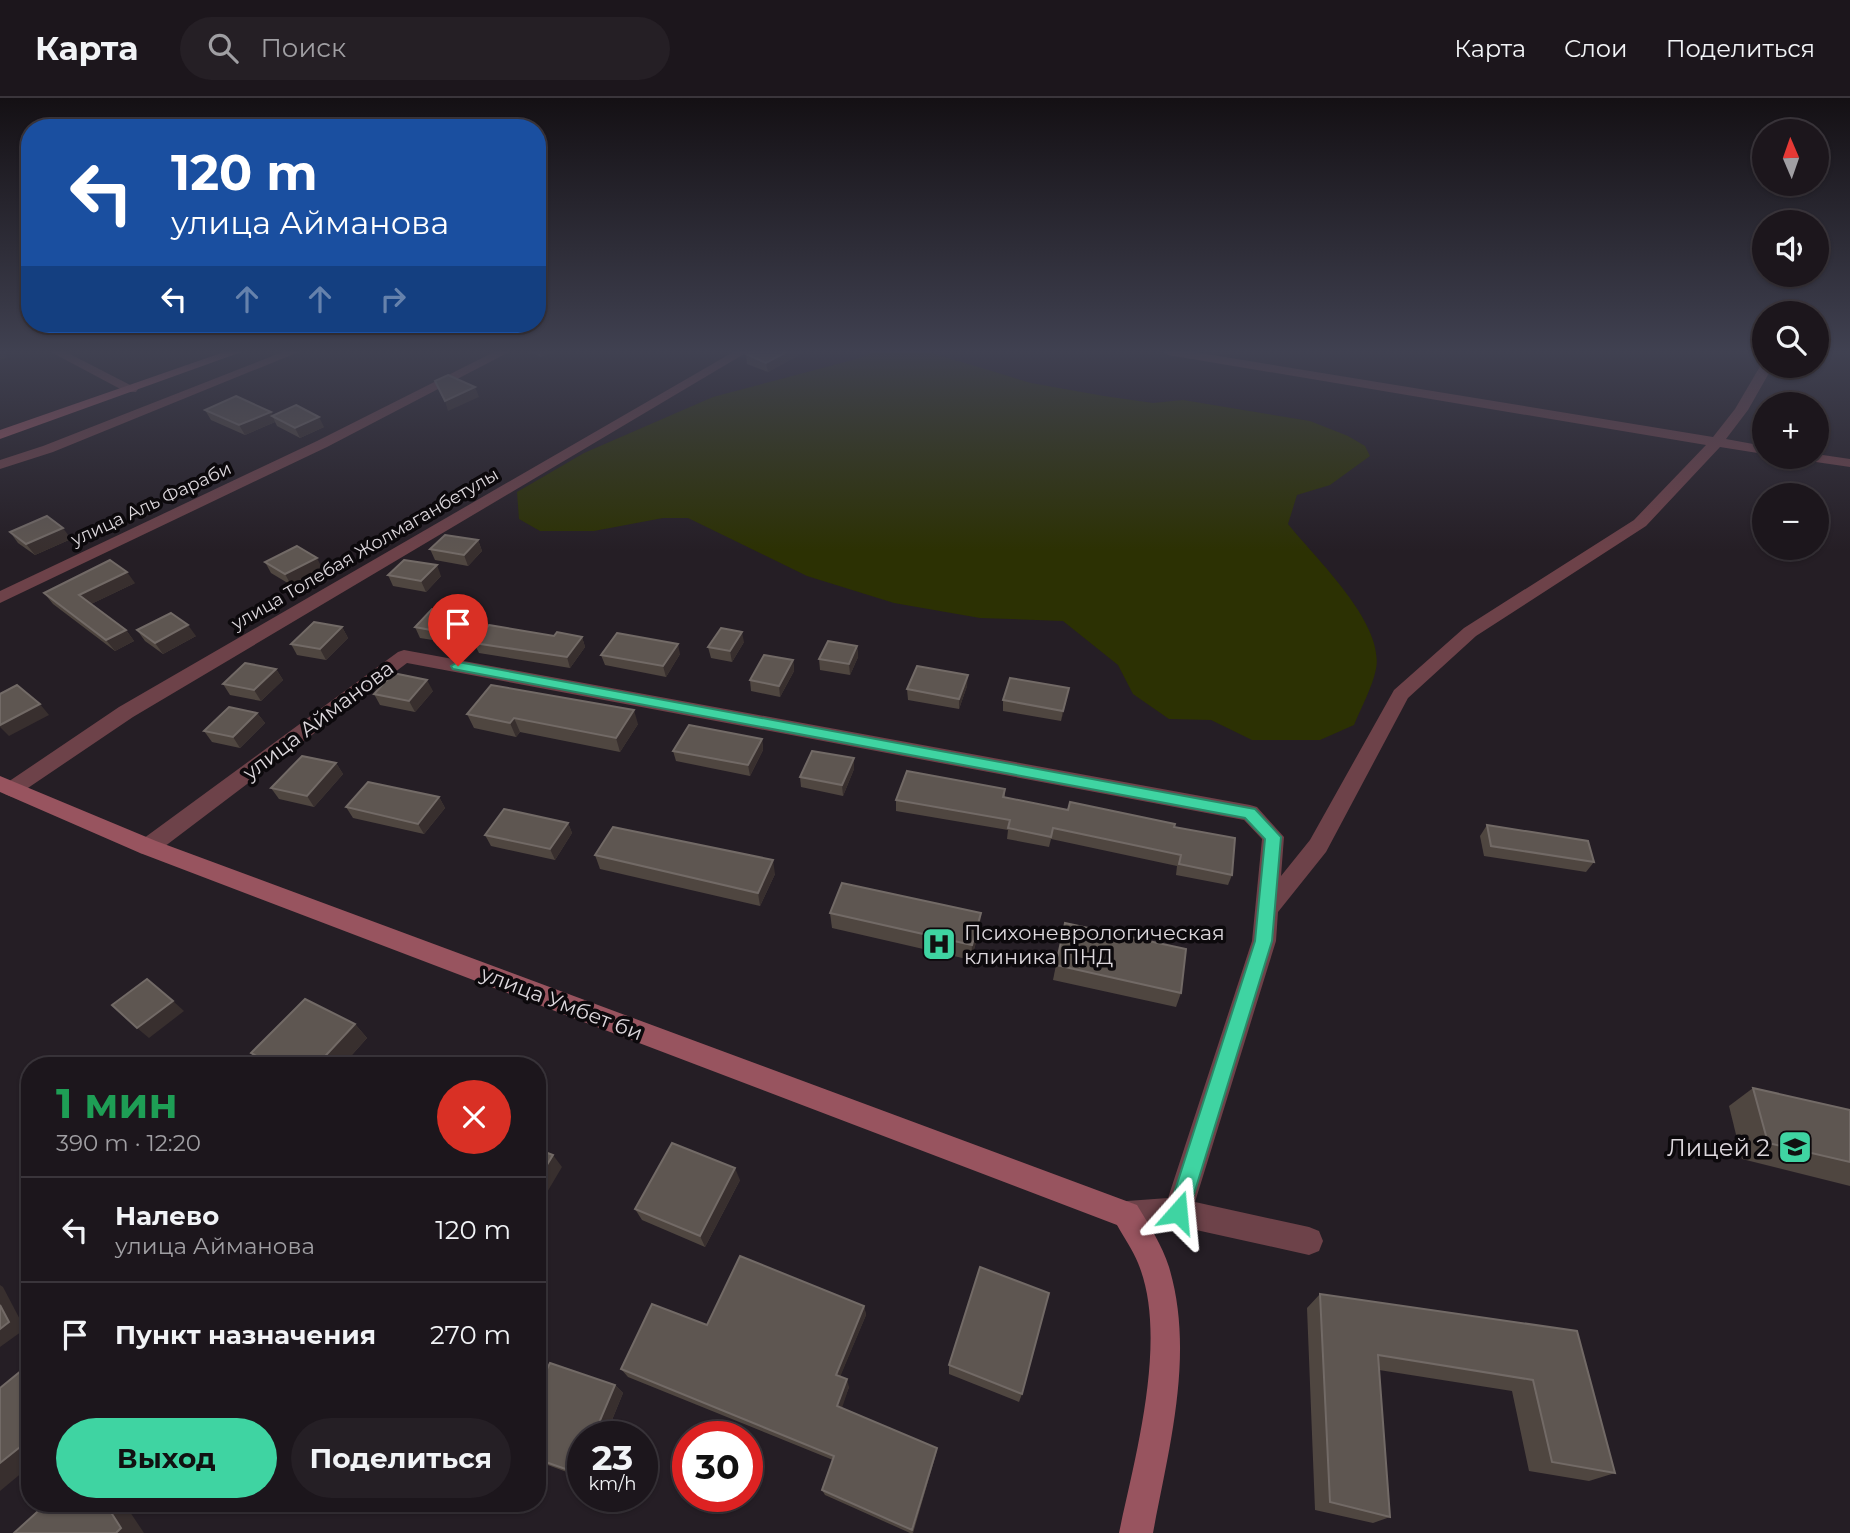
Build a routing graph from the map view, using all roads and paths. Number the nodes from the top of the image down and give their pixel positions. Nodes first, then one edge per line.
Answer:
1 (49, 418) edge
2 (126, 418) edge
3 (373, 418) edge
4 (629, 418) edge
5 (1567, 418) edge
6 (1735, 418) edge
7 (0, 435) edge
8 (1716, 443) junction
9 (1752, 448) edge
10 (1829, 460) edge
11 (1850, 463) edge
12 (0, 465) edge
13 (0, 597) edge
14 (6, 787) edge
15 (148, 847) junction
16 (1267, 909) junction
17 (1178, 1212) junction
18 (1127, 1215) junction
19 (1309, 1241) dead end
20 (1136, 1533) edge

1 - 7 street
2 - 12 street
3 - 13 street, улица Аль Фараби
4 - 14 street, улица Толебая Жолмаганбетулы
5 - 8 street
6 - 8 street
8 - 9 street
8 - 16 street
10 - 11 street
14 - 15 street, улица Умбет би
15 - 16 street, улица Айманова
15 - 18 street, улица Умбет би
16 - 17 street, улица Айманова
17 - 18 street
17 - 19 street
18 - 20 street

